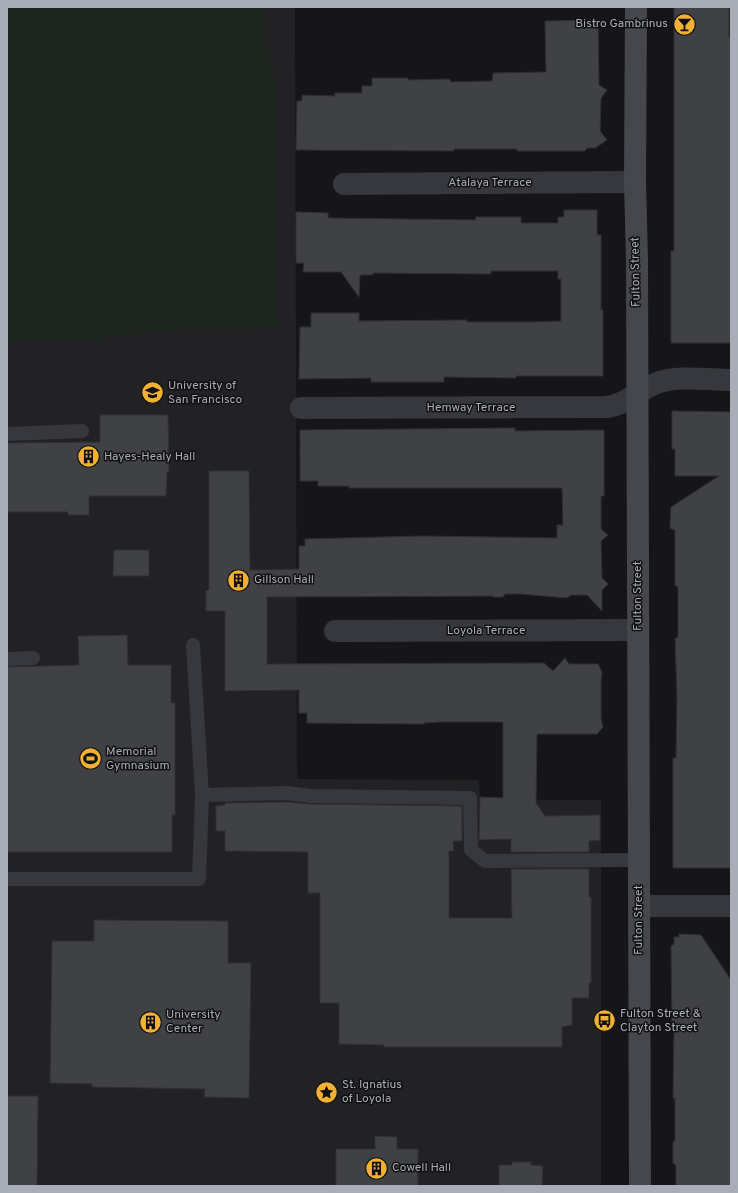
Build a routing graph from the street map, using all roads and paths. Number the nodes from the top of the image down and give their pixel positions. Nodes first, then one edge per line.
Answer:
1 (636, 7) edge
2 (635, 182) junction
3 (344, 184) dead end
4 (731, 380) edge
5 (637, 394) junction
6 (301, 408) dead end
7 (82, 431) dead end
8 (7, 434) edge
9 (638, 630) junction
10 (335, 631) dead end
11 (193, 646) dead end
12 (33, 658) dead end
13 (7, 659) edge
14 (202, 795) junction
15 (639, 860) junction
16 (7, 879) edge
17 (639, 906) junction
18 (731, 906) edge
19 (640, 1186) edge

1 - 2 main road, Fulton Street
2 - 3 street, Atalaya Terrace
2 - 5 main road, Fulton Street
4 - 5 street, Hemway Terrace
5 - 6 street, Hemway Terrace
5 - 9 main road, Fulton Street
7 - 8 lane
9 - 10 street, Loyola Terrace
9 - 15 main road, Fulton Street
11 - 14 lane
12 - 13 lane
14 - 15 lane
14 - 16 lane
15 - 17 main road, Fulton Street
17 - 18 street
17 - 19 main road, Fulton Street

